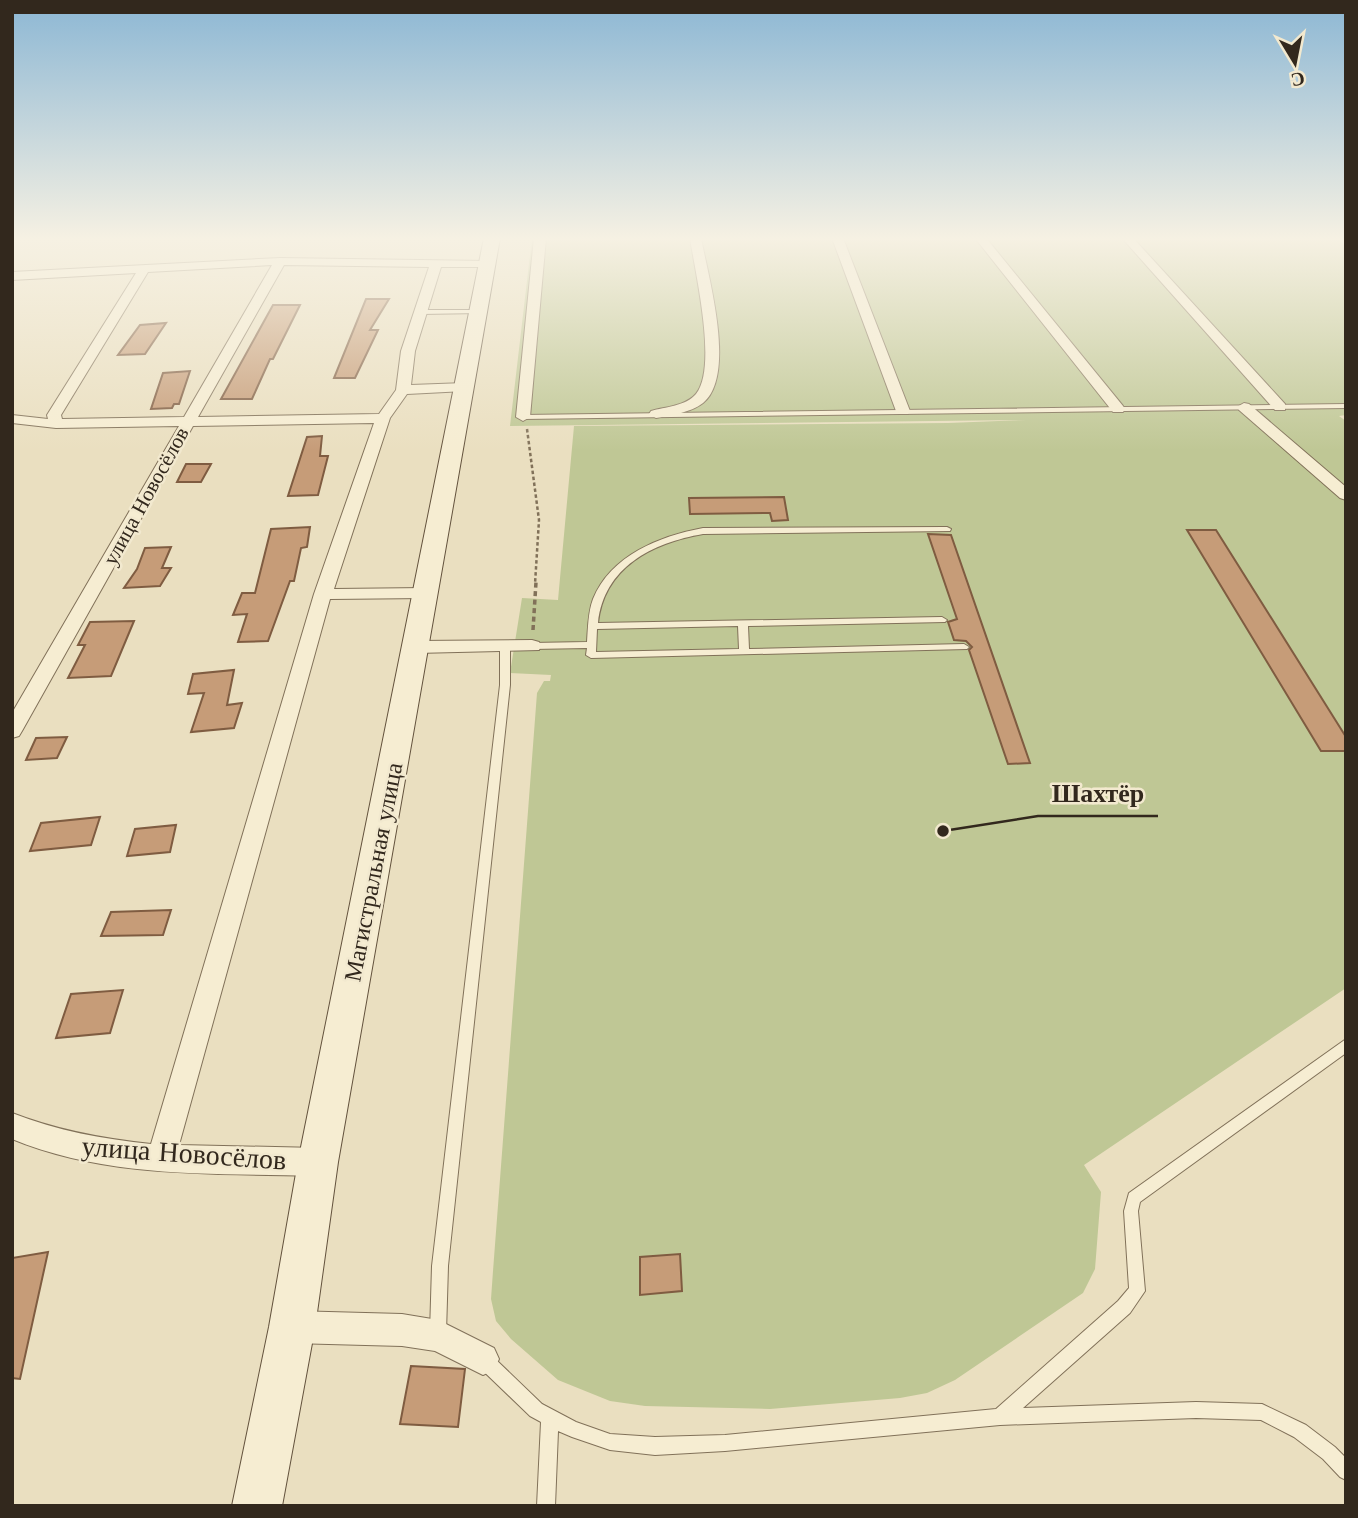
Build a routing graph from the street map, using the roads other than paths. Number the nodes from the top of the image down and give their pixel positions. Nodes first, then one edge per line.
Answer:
1 (119, 309) edge
2 (252, 309) edge
3 (422, 309) edge
4 (480, 309) edge
5 (533, 309) edge
6 (706, 309) edge
7 (864, 309) edge
8 (1037, 309) edge
9 (1191, 309) edge
10 (421, 312) junction
11 (479, 312) junction
12 (465, 387) junction
13 (403, 390) junction
14 (1346, 406) edge
15 (1244, 407) junction
16 (1280, 407) junction
17 (1118, 409) junction
18 (903, 411) junction
19 (656, 414) junction
20 (523, 417) joint
21 (383, 418) junction
22 (12, 419) edge
23 (56, 424) junction
24 (186, 424) junction
25 (1346, 495) edge
26 (947, 529) dead end
27 (426, 593) junction
28 (323, 594) junction
29 (942, 620) dead end
30 (743, 624) junction
31 (593, 626) junction
32 (592, 645) junction
33 (505, 646) junction
34 (531, 646) joint
35 (416, 647) junction
36 (964, 647) dead end
37 (744, 652) junction
38 (12, 732) edge
39 (1346, 1045) edge
40 (12, 1126) edge
41 (162, 1157) junction
42 (318, 1162) junction
43 (292, 1326) junction
44 (438, 1336) junction
45 (482, 1359) joint
46 (550, 1417) junction
47 (1000, 1418) junction
48 (1346, 1471) edge
49 (257, 1506) edge
50 (546, 1506) edge

1 - 23 street
2 - 24 street, улица Новосёлов
3 - 10 street
4 - 11 main road, Магистральная улица
5 - 20 street
6 - 19 street
7 - 18 street
8 - 17 street
9 - 16 street
10 - 11 lane
10 - 13 street
11 - 12 main road, Магистральная улица
12 - 13 street
12 - 27 main road, Магистральная улица
13 - 21 street
14 - 16 lane
15 - 16 lane
15 - 17 lane
15 - 25 street
17 - 18 lane
18 - 19 lane
19 - 20 lane
21 - 24 street
21 - 28 street
22 - 23 street
23 - 24 street
24 - 38 street, улица Новосёлов
26 - 31 lane
27 - 28 street
27 - 35 main road, Магистральная улица
28 - 41 street
29 - 30 lane
30 - 31 lane
30 - 37 lane
31 - 32 lane
32 - 34 lane
32 - 37 lane
33 - 34 street
33 - 35 street
33 - 44 lane
35 - 42 main road, Магистральная улица
36 - 37 lane
39 - 47 lane
40 - 41 street, улица Новосёлов
41 - 42 street, улица Новосёлов
42 - 43 main road, Магистральная улица
43 - 44 street
43 - 49 main road, Магистральная улица
44 - 45 street
45 - 46 lane
46 - 47 lane
46 - 50 lane
47 - 48 lane

